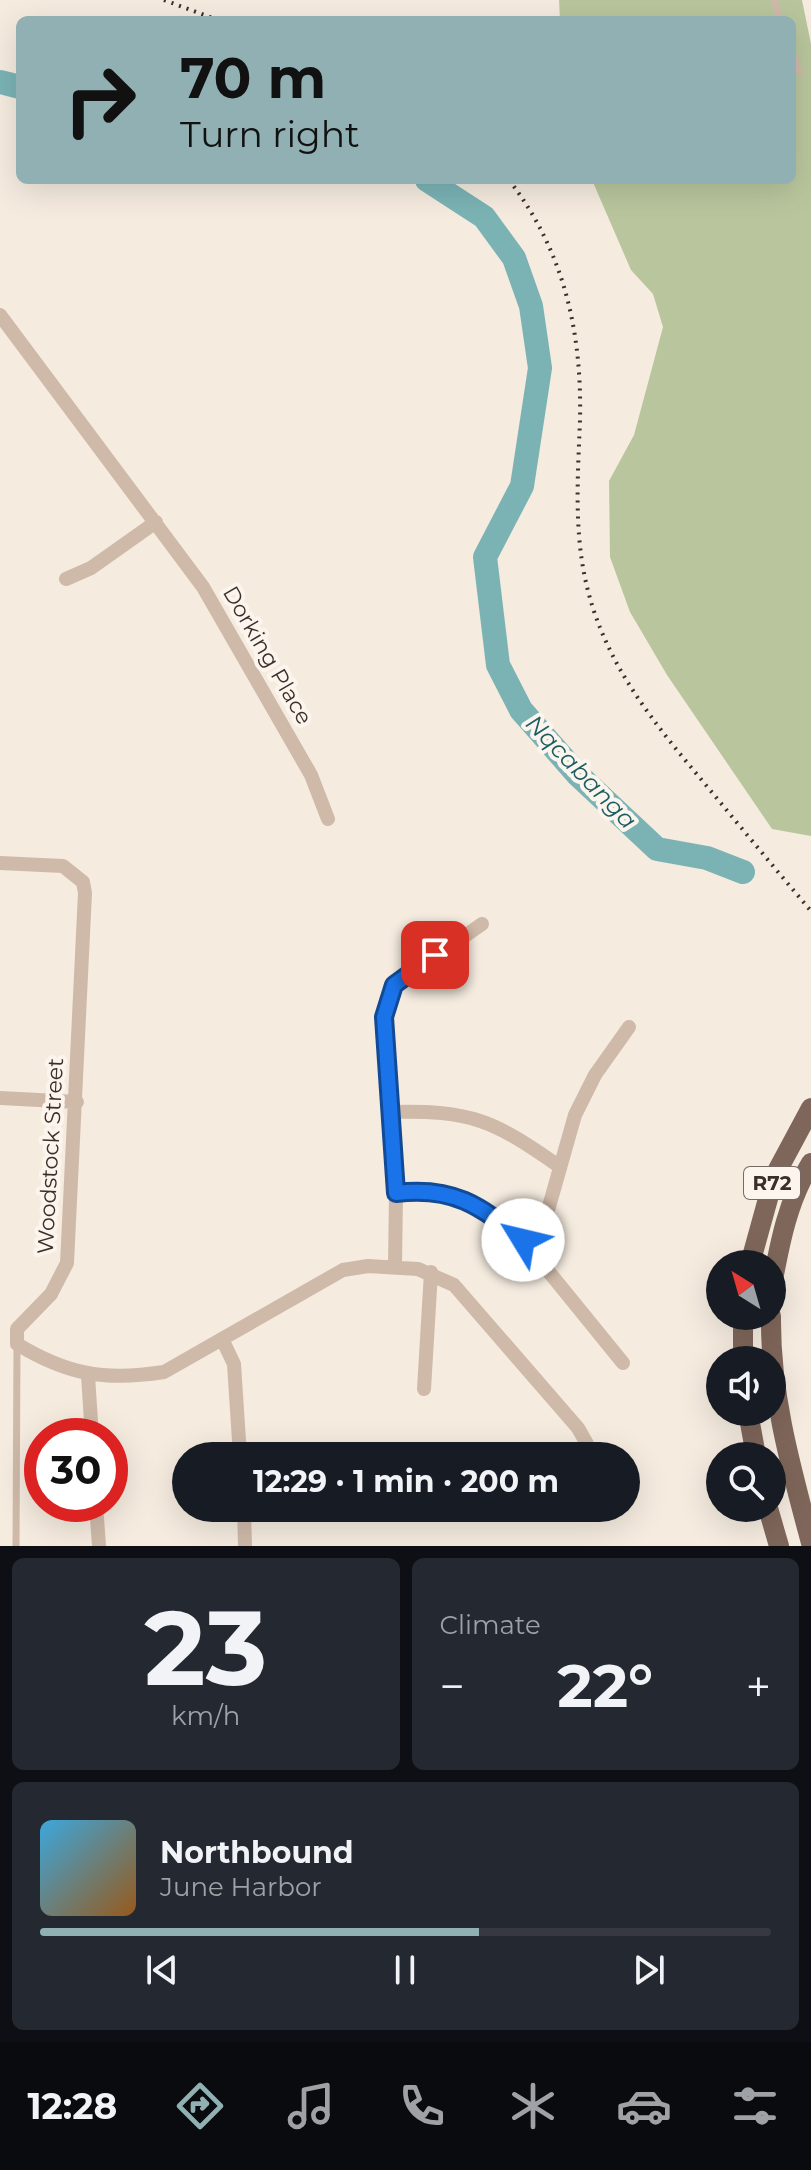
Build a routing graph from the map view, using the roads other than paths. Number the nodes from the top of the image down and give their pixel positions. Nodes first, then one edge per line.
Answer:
1 (796, 64) edge
2 (799, 72) dead end
3 (0, 315) edge
4 (156, 522) junction
5 (66, 579) dead end
6 (328, 819) dead end
7 (0, 863) edge
8 (482, 924) dead end
9 (629, 1027) dead end
10 (0, 1098) edge
11 (77, 1102) junction
12 (811, 1108) edge
13 (390, 1112) junction
14 (811, 1163) edge
15 (560, 1167) junction
16 (396, 1193) junction
17 (754, 1250) edge
18 (779, 1250) edge
19 (535, 1256) junction
20 (395, 1267) junction
21 (431, 1272) junction
22 (772, 1330) edge
23 (11, 1337) edge
24 (223, 1341) junction
25 (623, 1363) dead end
26 (88, 1376) junction
27 (424, 1389) dead end
28 (91, 1418) edge
29 (239, 1442) edge
30 (586, 1442) edge
31 (97, 1522) edge
32 (244, 1522) edge
33 (772, 1522) edge
34 (811, 1543) edge
35 (16, 1546) edge
36 (99, 1546) edge
37 (245, 1546) edge
38 (779, 1546) edge

1 - 2 lane
3 - 4 street, Dorking Place
4 - 5 street
4 - 6 street, Dorking Place
7 - 11 street, Woodstock Street
8 - 13 street
9 - 15 street
10 - 11 street
11 - 23 street, Woodstock Street
12 - 17 main road, R72
13 - 15 street
13 - 16 street
14 - 18 main road, R72
15 - 19 street
16 - 19 street
16 - 20 street
19 - 25 street
20 - 21 street
20 - 24 street
21 - 27 street
21 - 30 street
22 - 34 main road
23 - 26 street
23 - 35 lane
24 - 26 street
24 - 29 street
26 - 28 street
31 - 36 street
32 - 37 street
33 - 38 main road

